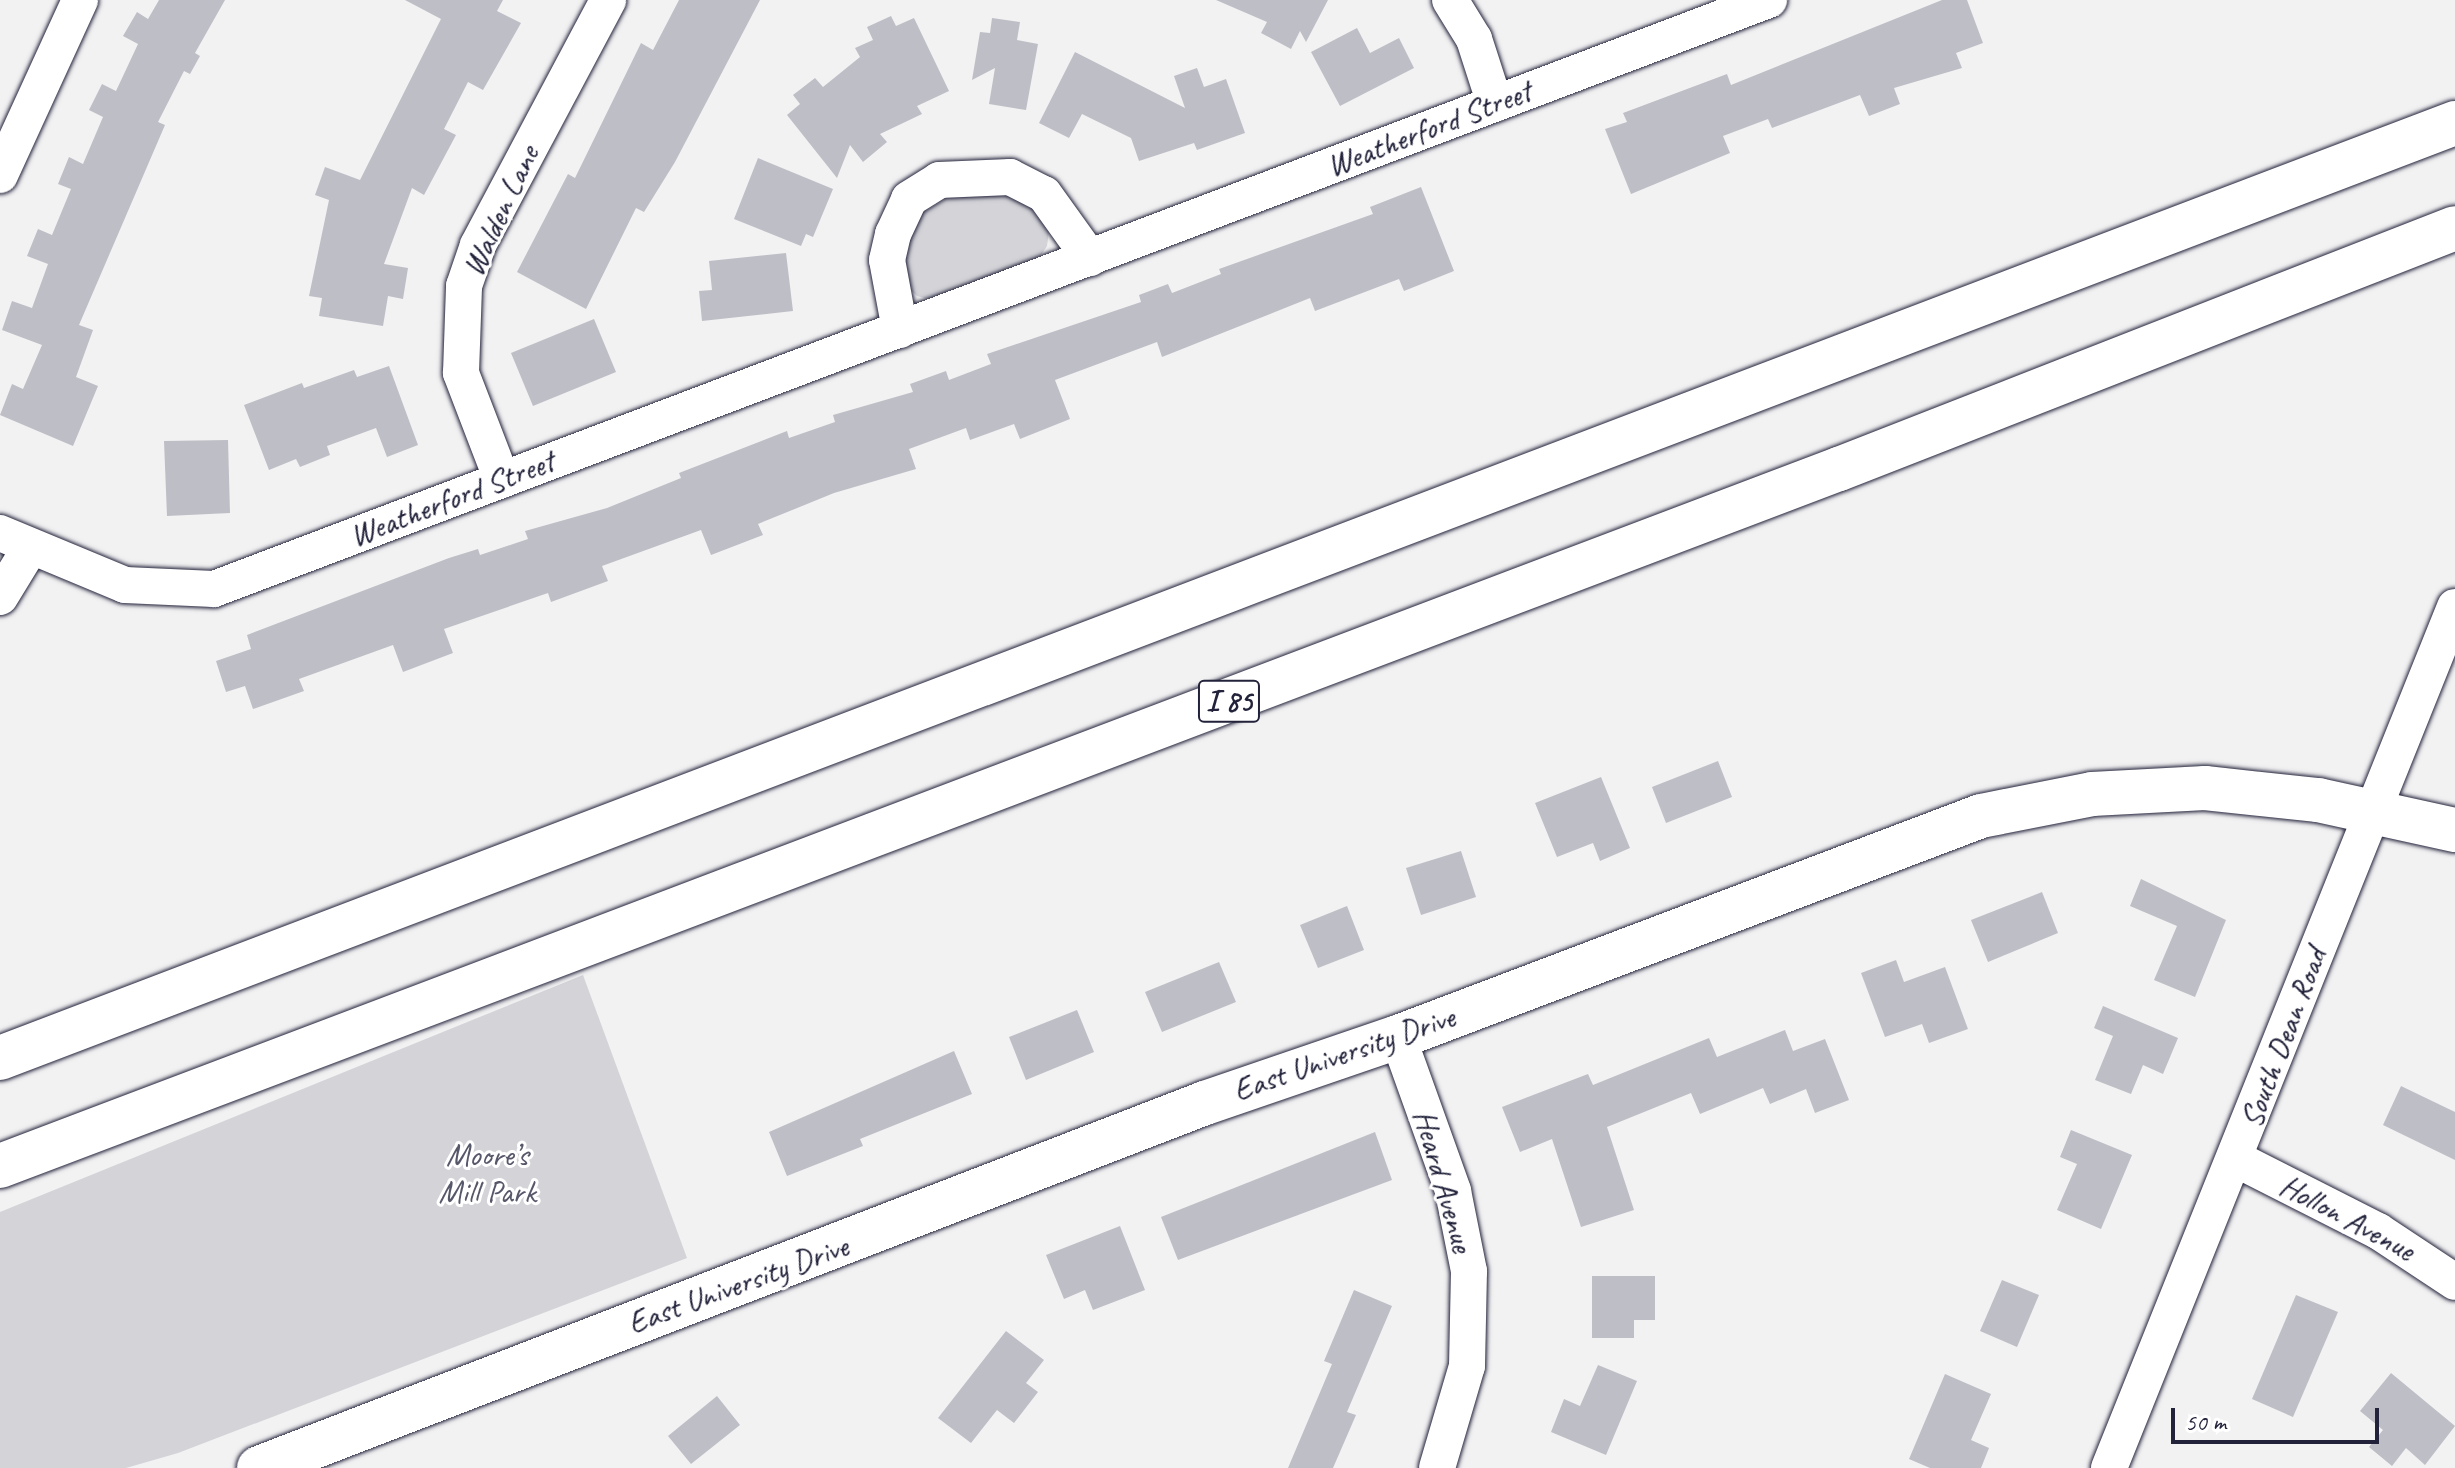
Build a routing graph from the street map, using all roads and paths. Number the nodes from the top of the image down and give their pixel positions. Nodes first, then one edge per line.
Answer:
1 (80, 0) edge
2 (608, 0) edge
3 (1450, 0) edge
4 (1769, 0) edge
5 (1495, 104) junction
6 (2455, 123) edge
7 (0, 175) edge
8 (2455, 228) edge
9 (1090, 258) junction
10 (900, 330) junction
11 (502, 480) junction
12 (15, 541) edge
13 (0, 597) edge
14 (2455, 607) edge
15 (2373, 812) junction
16 (2455, 830) edge
17 (1398, 1037) junction
18 (0, 1058) edge
19 (2236, 1159) junction
20 (0, 1166) edge
21 (2455, 1282) edge
22 (259, 1468) edge
23 (1437, 1468) edge
24 (2109, 1468) edge

1 - 7 street
2 - 11 street, Walden Lane
3 - 5 street
4 - 5 street, Weatherford Street
5 - 9 street, Weatherford Street
6 - 18 main road
8 - 20 main road, I 85
9 - 10 street, Weatherford Street
9 - 10 street
10 - 11 street, Weatherford Street
11 - 12 street, Weatherford Street
12 - 13 street
14 - 15 street, South Dean Road
15 - 16 main road, East University Drive
15 - 17 main road, East University Drive
15 - 19 street, South Dean Road
17 - 22 main road, East University Drive
17 - 23 street, Heard Avenue
19 - 21 street, Hollon Avenue
19 - 24 street, South Dean Road

